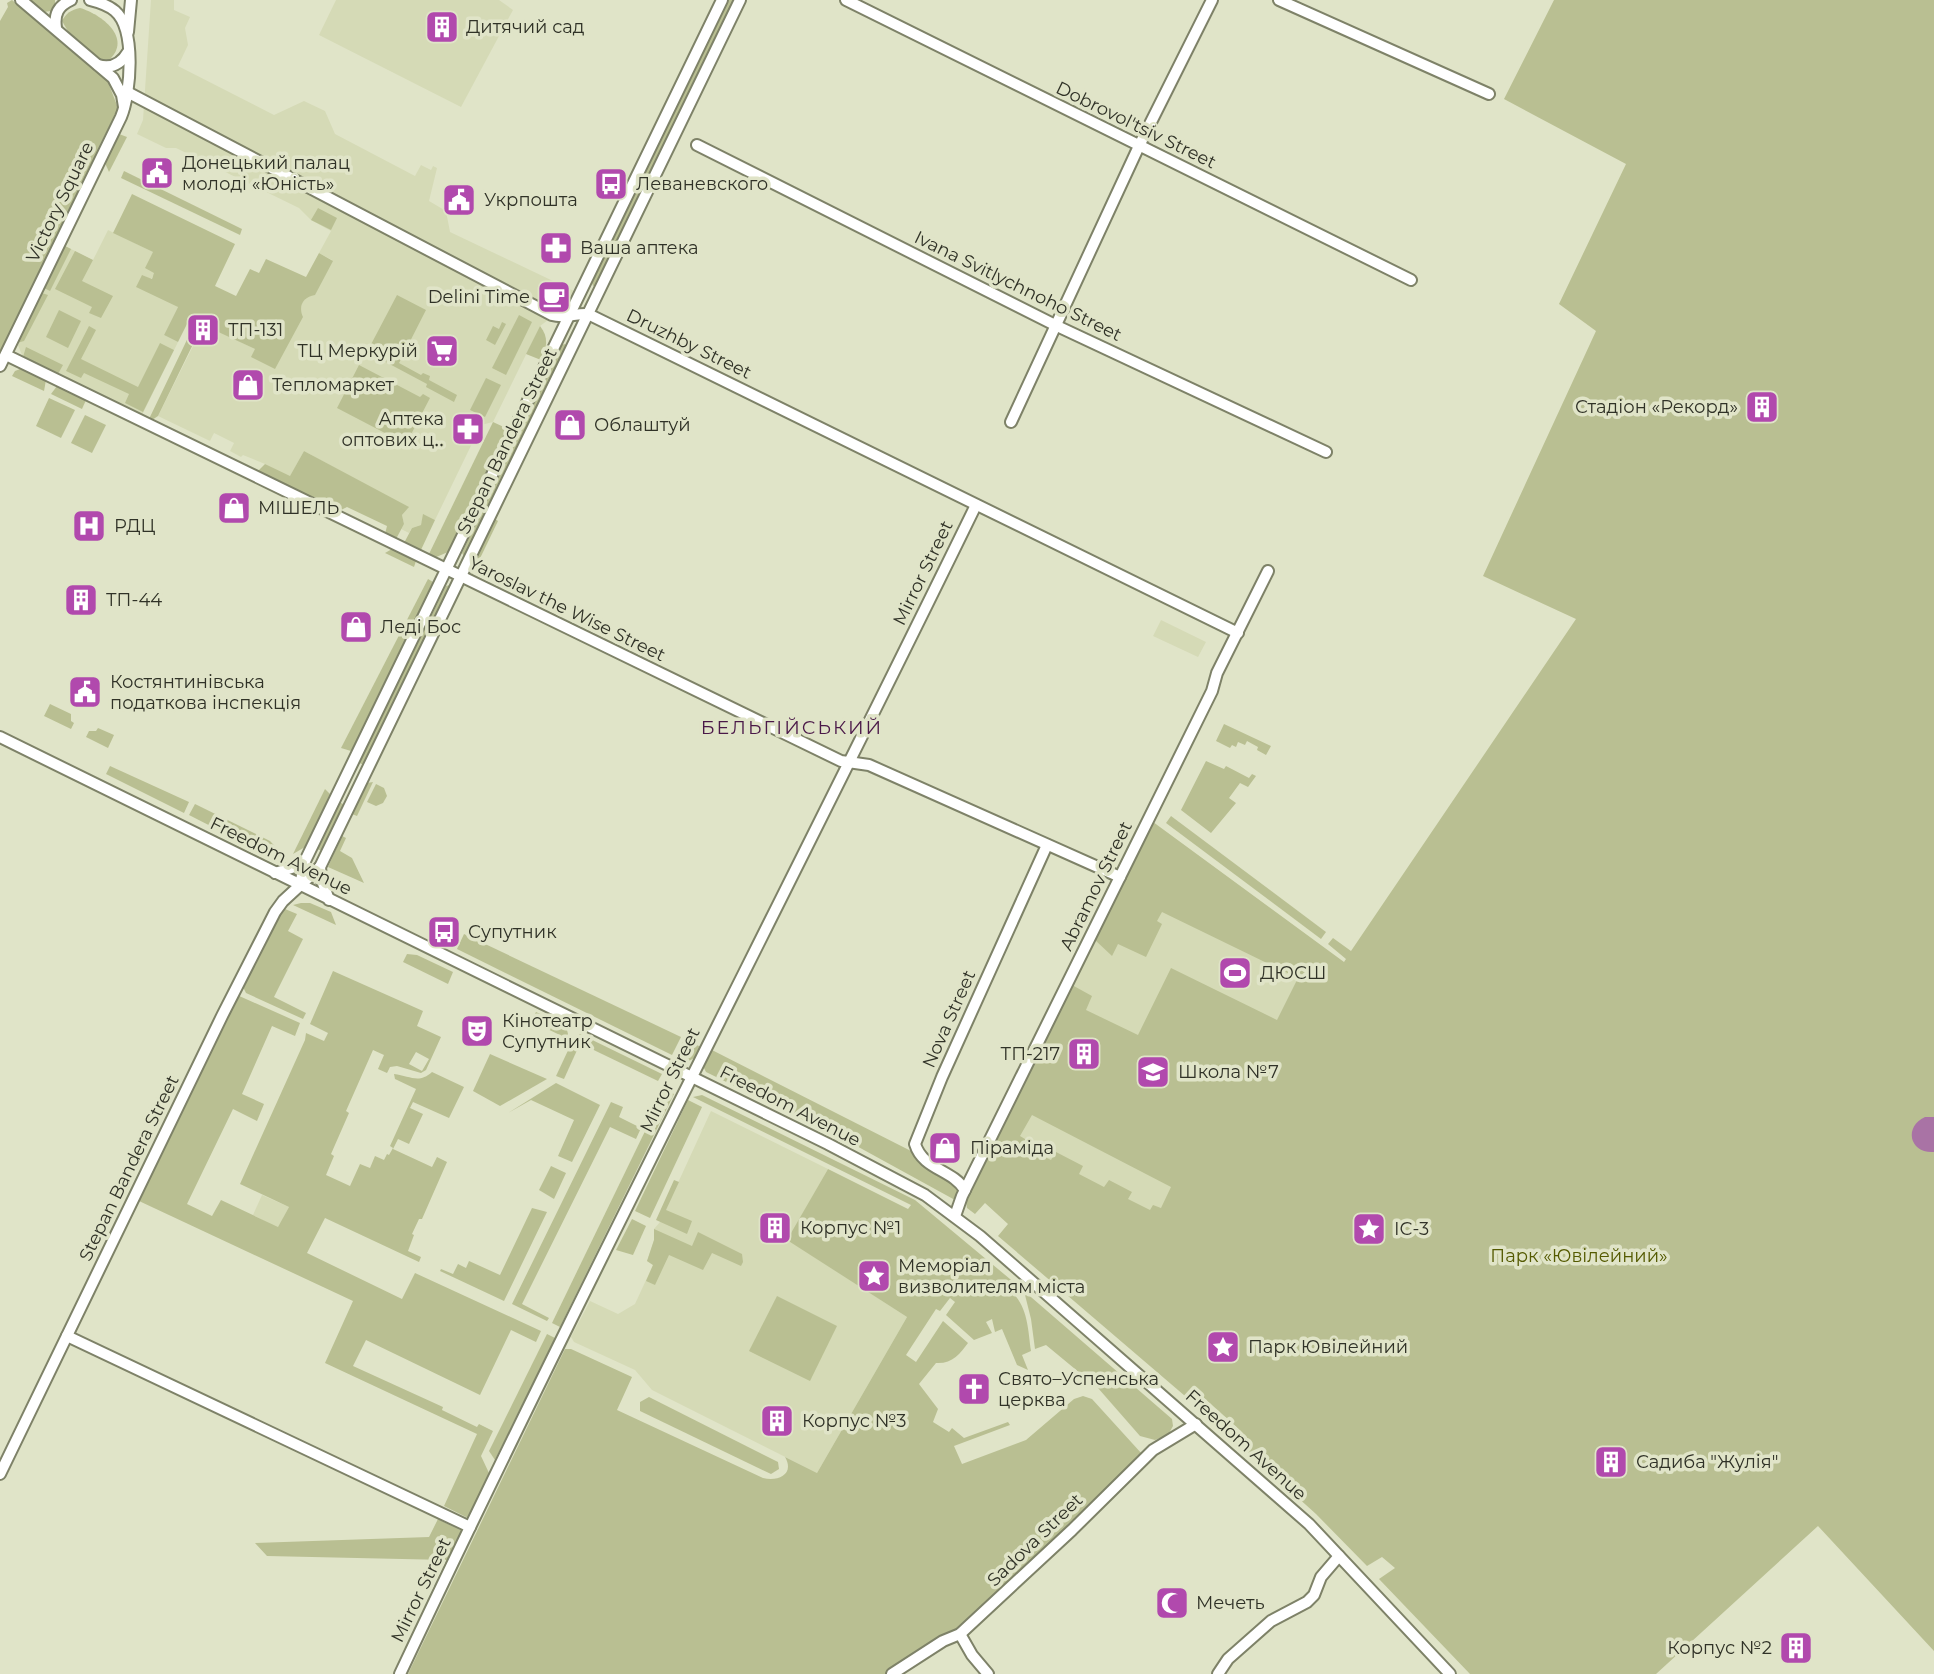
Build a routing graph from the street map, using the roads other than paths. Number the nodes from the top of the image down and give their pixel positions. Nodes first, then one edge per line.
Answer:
1 (21, 0) edge
2 (71, 0) edge
3 (90, 0) edge
4 (128, 0) edge
5 (722, 0) edge
6 (740, 0) edge
7 (846, 0) edge
8 (1212, 0) edge
9 (1279, 0) edge
10 (102, 4) junction
11 (56, 28) junction
12 (128, 37) junction
13 (128, 52) junction
14 (98, 64) junction
15 (129, 93) junction
16 (1489, 94) dead end
17 (124, 108) junction
18 (697, 145) dead end
19 (1139, 146) junction
20 (1411, 280) dead end
21 (588, 314) junction
22 (568, 318) junction
23 (1057, 326) junction
24 (2, 361) edge
25 (1011, 422) dead end
26 (1326, 452) dead end
27 (976, 505) junction
28 (446, 570) junction
29 (1268, 571) dead end
30 (460, 578) junction
31 (1238, 633) junction
32 (0, 737) edge
33 (850, 763) junction
34 (351, 764) junction
35 (369, 767) junction
36 (363, 778) junction
37 (1047, 845) junction
38 (304, 861) junction
39 (320, 867) junction
40 (275, 873) junction
41 (1120, 877) junction
42 (300, 885) junction
43 (329, 900) junction
44 (691, 1077) junction
45 (965, 1189) junction
46 (955, 1216) junction
47 (66, 1336) junction
48 (1196, 1424) junction
49 (0, 1474) edge
50 (470, 1527) junction
51 (1339, 1556) junction
52 (960, 1634) junction
53 (400, 1674) edge
54 (892, 1674) edge
55 (988, 1674) edge
56 (1218, 1674) edge
57 (1450, 1674) edge

1 - 11 street
2 - 11 street
3 - 10 street
4 - 10 street
4 - 12 street, Victory Square
5 - 22 street, Stepan Bandera Street
6 - 21 street, Stepan Bandera Street
7 - 19 street, Dobrovol'tsiv Street
8 - 19 street
9 - 16 street
10 - 12 street
11 - 14 street
12 - 13 street, Victory Square
13 - 14 street
13 - 15 street, Victory Square
14 - 17 street
15 - 17 street, Victory Square
15 - 22 street
17 - 24 street, Victory Square
18 - 23 street, Ivana Svitlychnoho Street
19 - 20 street, Dobrovol'tsiv Street
19 - 23 street
21 - 22 street
21 - 27 street, Druzhby Street
21 - 30 street, Stepan Bandera Street
22 - 28 street, Stepan Bandera Street
23 - 25 street
23 - 26 street, Ivana Svitlychnoho Street
24 - 28 street, Yaroslav the Wise Street
27 - 31 street, Druzhby Street
27 - 33 street, Mirror Street
28 - 30 street, Yaroslav the Wise Street
28 - 34 street, Stepan Bandera Street
29 - 31 street, Abramov Street
30 - 33 street, Yaroslav the Wise Street
30 - 35 street, Stepan Bandera Street
31 - 41 street, Abramov Street
32 - 40 street, Freedom Avenue
33 - 37 street, Yaroslav the Wise Street
33 - 44 street, Mirror Street
34 - 35 street
34 - 36 street
34 - 38 street, Stepan Bandera Street
35 - 36 street, Stepan Bandera Street
36 - 39 street, Stepan Bandera Street
37 - 41 street, Yaroslav the Wise Street
37 - 45 street, Nova Street
38 - 40 street
38 - 42 street, Stepan Bandera Street
39 - 42 street, Stepan Bandera Street
39 - 43 street
40 - 42 street, Freedom Avenue
41 - 45 street, Abramov Street
42 - 43 street, Freedom Avenue
42 - 47 street, Stepan Bandera Street
43 - 44 street, Freedom Avenue
44 - 46 street, Freedom Avenue
44 - 50 street, Mirror Street
45 - 46 street, Abramov Street
46 - 48 street, Freedom Avenue
47 - 49 street, Stepan Bandera Street
47 - 50 street
48 - 51 street, Freedom Avenue
48 - 52 street, Sadova Street
50 - 53 street, Mirror Street
51 - 56 street
51 - 57 street, Freedom Avenue
52 - 54 street, Sadova Street
52 - 55 street

